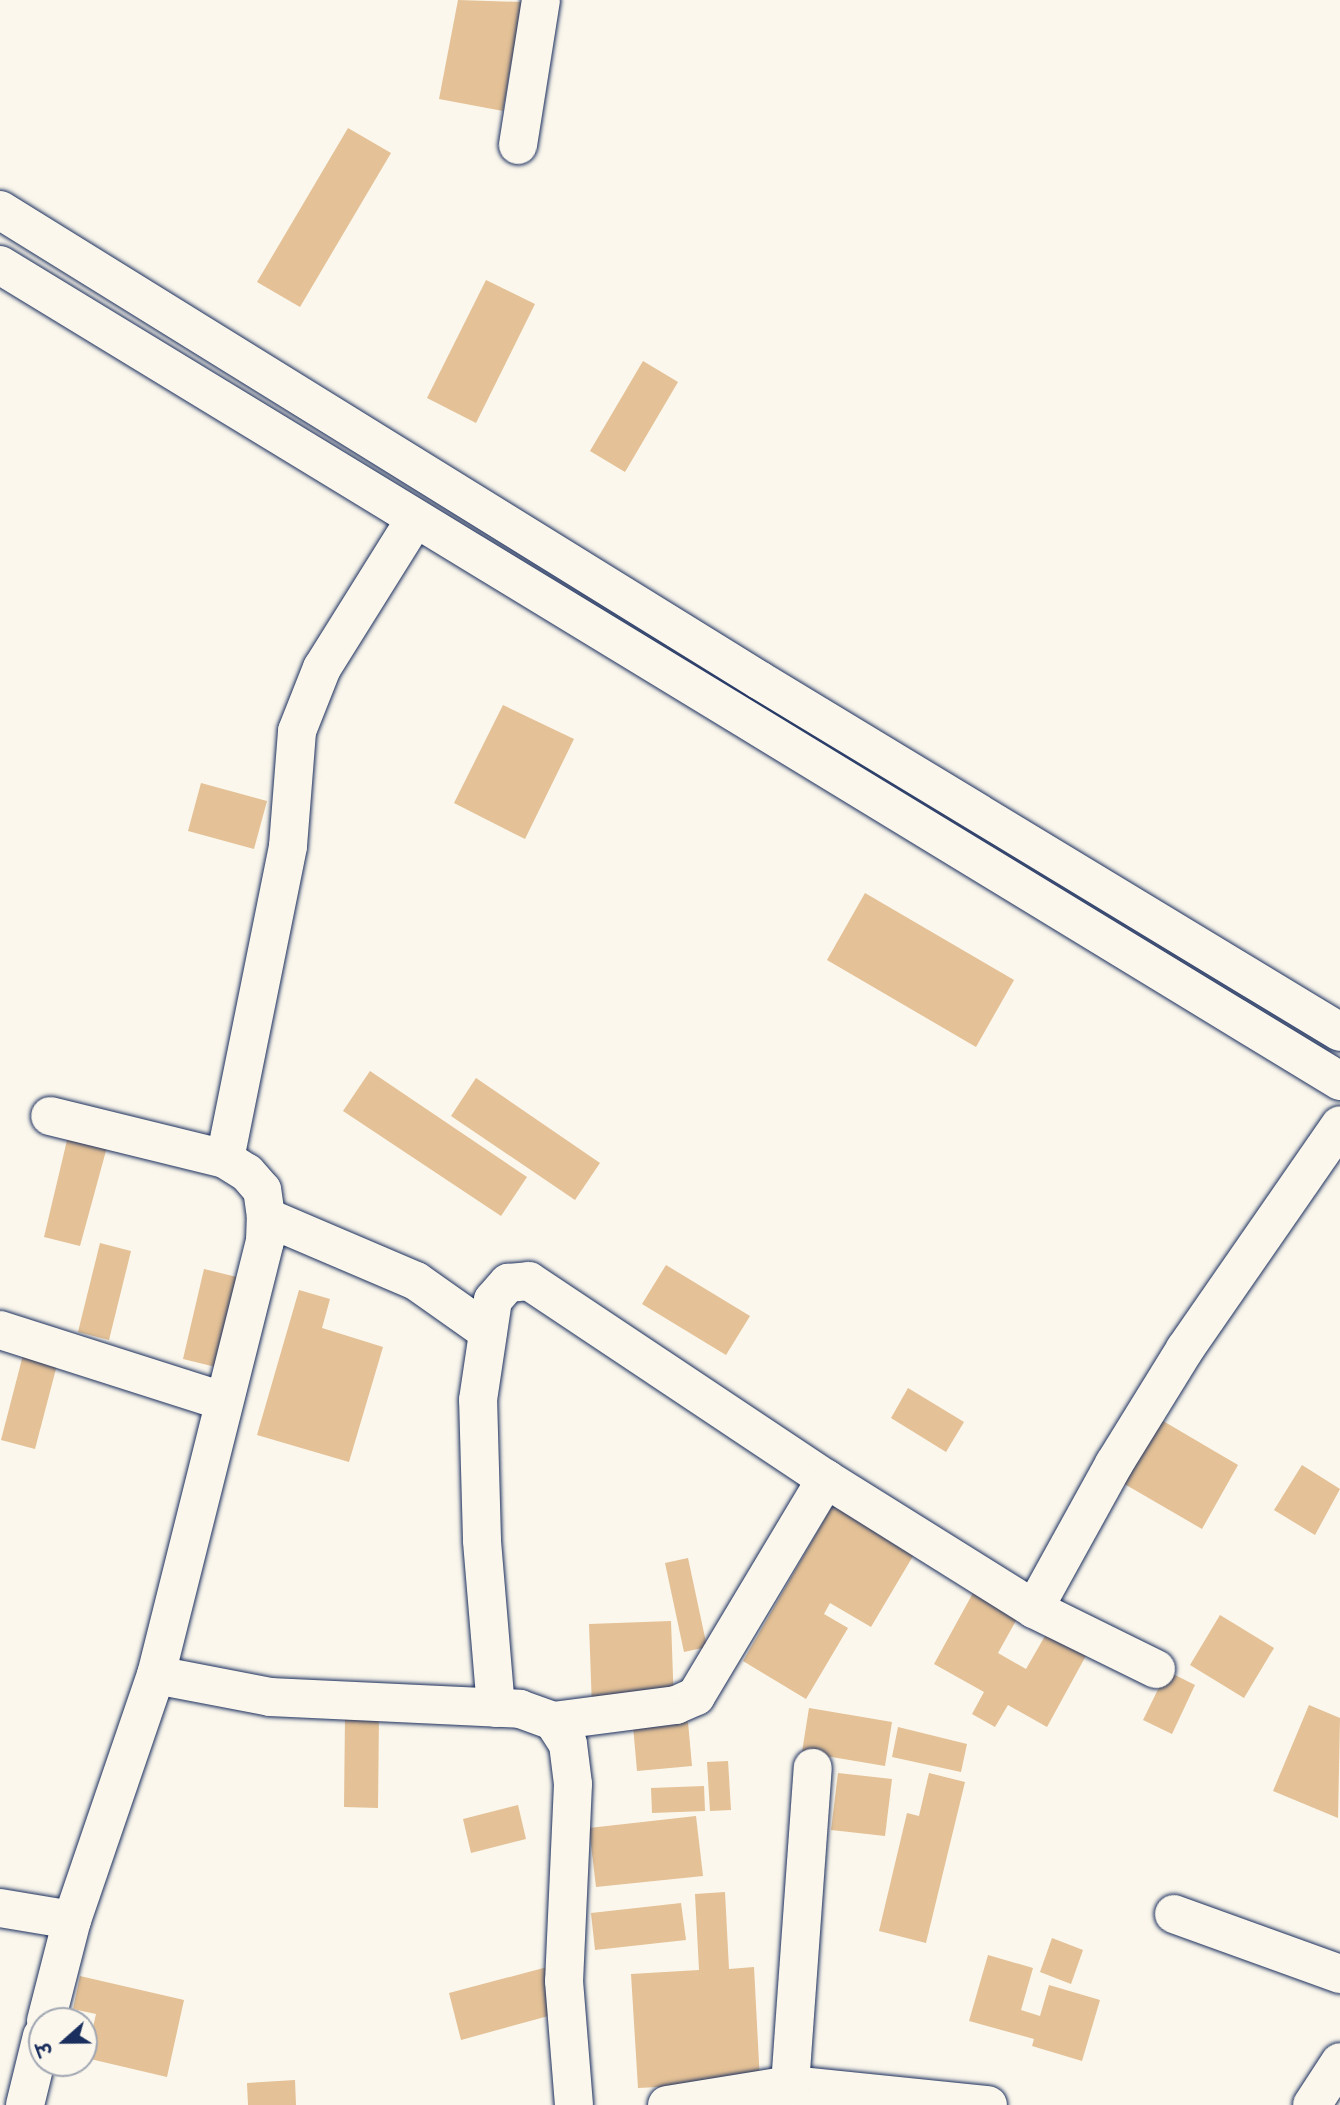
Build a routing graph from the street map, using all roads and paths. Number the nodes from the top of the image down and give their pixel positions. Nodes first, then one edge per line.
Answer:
1 (541, 0) edge
2 (518, 145) dead end
3 (0, 210) edge
4 (0, 265) edge
5 (415, 519) junction
6 (1340, 1032) edge
7 (1340, 1081) edge
8 (50, 1116) dead end
9 (1340, 1125) edge
10 (225, 1159) junction
11 (266, 1217) junction
12 (0, 1330) edge
13 (488, 1332) junction
14 (223, 1401) junction
15 (826, 1479) junction
16 (1034, 1609) junction
17 (1156, 1669) dead end
18 (156, 1675) junction
19 (496, 1708) junction
20 (553, 1721) junction
21 (813, 1768) dead end
22 (0, 1908) edge
23 (1174, 1914) dead end
24 (72, 1920) junction
25 (1340, 1974) edge
26 (50, 2007) edge
27 (1340, 2062) edge
28 (31, 2077) edge
29 (787, 2095) edge
30 (24, 2105) edge
31 (574, 2105) edge
32 (667, 2105) edge
33 (988, 2105) edge
34 (1312, 2105) edge

1 - 2 main road
3 - 6 main road
4 - 5 main road
5 - 7 main road
5 - 10 main road
8 - 10 main road
9 - 16 main road
10 - 11 main road
11 - 13 main road
11 - 14 main road
12 - 14 main road
13 - 15 main road
13 - 19 main road
14 - 18 main road
15 - 16 main road
15 - 20 main road
16 - 17 main road
18 - 19 main road
18 - 24 main road
19 - 20 main road
20 - 31 main road
21 - 29 main road
22 - 24 main road
23 - 25 main road
24 - 26 main road
27 - 34 main road
28 - 30 main road
29 - 32 main road
29 - 33 main road

